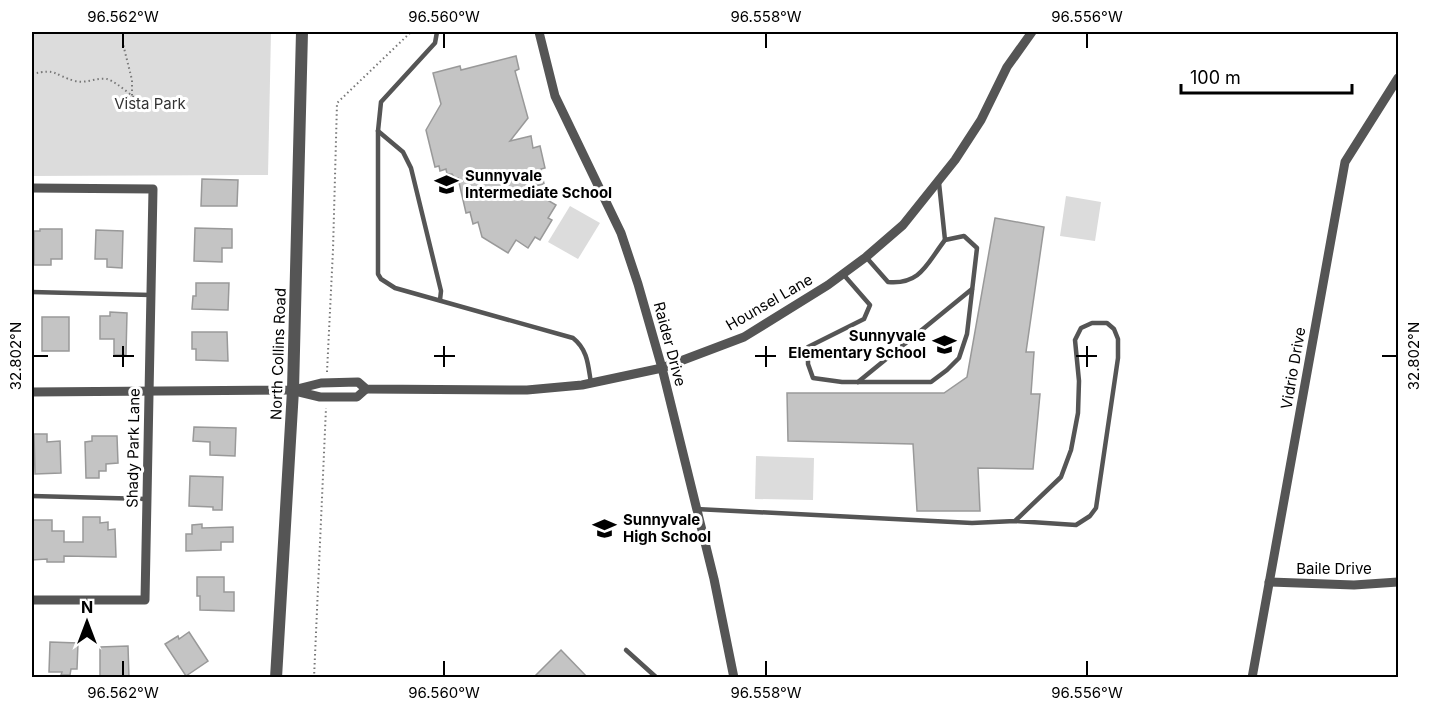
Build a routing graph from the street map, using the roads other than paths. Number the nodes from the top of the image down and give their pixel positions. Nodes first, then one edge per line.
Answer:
1 (302, 32) edge
2 (437, 32) edge
3 (539, 32) edge
4 (1032, 32) edge
5 (1398, 78) edge
6 (378, 131) junction
7 (939, 182) junction
8 (32, 188) edge
9 (945, 240) junction
10 (867, 257) junction
11 (843, 274) junction
12 (973, 288) junction
13 (32, 292) edge
14 (151, 295) junction
15 (440, 300) junction
16 (662, 368) junction
17 (858, 381) junction
18 (591, 383) junction
19 (366, 389) junction
20 (293, 390) junction
21 (32, 392) edge
22 (149, 392) junction
23 (32, 496) edge
24 (147, 499) junction
25 (696, 509) junction
26 (1015, 521) junction
27 (1269, 582) junction
28 (1398, 582) edge
29 (32, 600) edge
30 (626, 650) dead end
31 (276, 678) edge
32 (657, 678) edge
33 (734, 678) edge
34 (1252, 678) edge

1 - 20 street, North Collins Road
2 - 6 lane
3 - 16 street, Raider Drive
4 - 7 street, Hounsel Lane
5 - 27 street, Vidrio Drive
6 - 15 lane
6 - 15 lane
7 - 9 lane
7 - 10 street, Hounsel Lane
8 - 14 street, Shady Park Lane
9 - 10 lane
9 - 12 lane
10 - 11 street, Hounsel Lane
11 - 16 street, Hounsel Lane
11 - 17 lane
12 - 17 lane
12 - 17 lane
13 - 14 lane
14 - 22 street, Shady Park Lane
15 - 18 lane
16 - 18 street, Hounsel Lane
16 - 25 street, Raider Drive
18 - 19 street, Hounsel Lane
19 - 20 street, Hounsel Lane
19 - 20 street, Hounsel Lane
20 - 22 street
20 - 31 street, North Collins Road
21 - 22 street
22 - 24 street, Shady Park Lane
23 - 24 lane
24 - 29 street, Shady Park Lane
25 - 26 lane
25 - 33 street, Raider Drive
26 - 26 lane
27 - 28 street, Baile Drive
27 - 34 street, Vidrio Drive
30 - 32 lane

